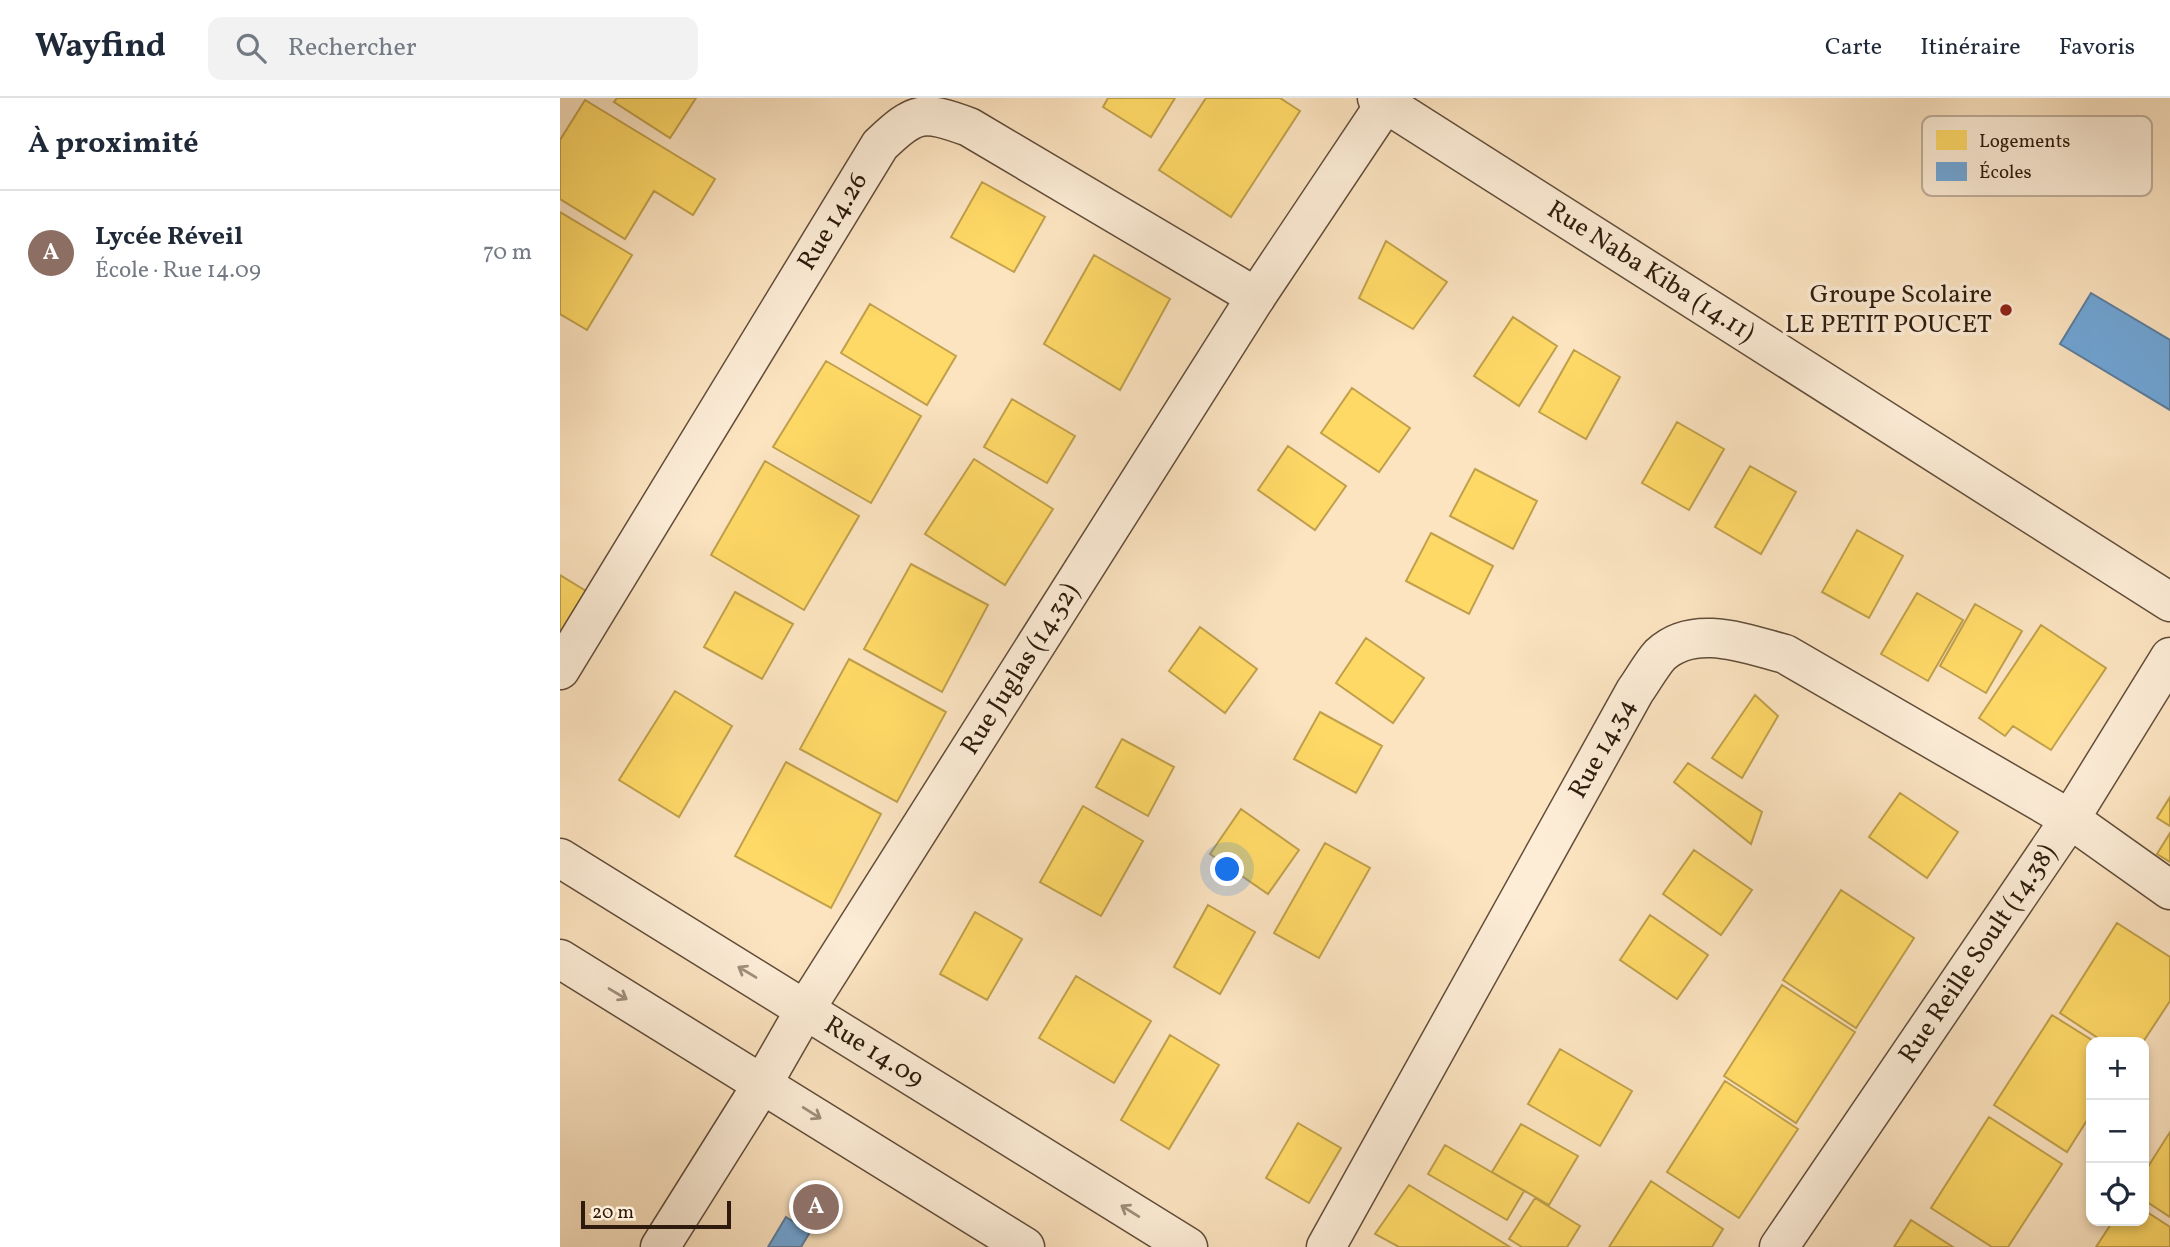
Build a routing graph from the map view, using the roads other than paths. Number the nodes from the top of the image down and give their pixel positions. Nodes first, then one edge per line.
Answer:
1 (1384, 100) edge
2 (1256, 297) junction
3 (2170, 603) edge
4 (2170, 657) edge
5 (560, 670) edge
6 (2070, 819) junction
7 (560, 858) edge
8 (2170, 890) edge
9 (560, 959) edge
10 (806, 1008) junction
11 (763, 1083) junction
12 (660, 1247) edge
13 (1025, 1247) edge
14 (1188, 1247) edge
15 (1325, 1247) edge
16 (1779, 1247) edge

1 - 2 street, Rue Juglas (14.32)
1 - 3 street, Rue Naba Kiba (14.11)
2 - 5 street, Rue 14.26
2 - 10 street, Rue Juglas (14.32)
4 - 6 street, Rue Reille Soult (14.38)
6 - 8 street, Rue 14.34
6 - 15 street, Rue 14.34
6 - 16 street, Rue Reille Soult (14.38)
10 -> 7 street, Rue 14.09
9 -> 11 street
10 - 11 street, Rue Juglas (14.32)
14 -> 10 street, Rue 14.09
11 - 12 street, Rue Juglas (14.32)
11 -> 13 street

